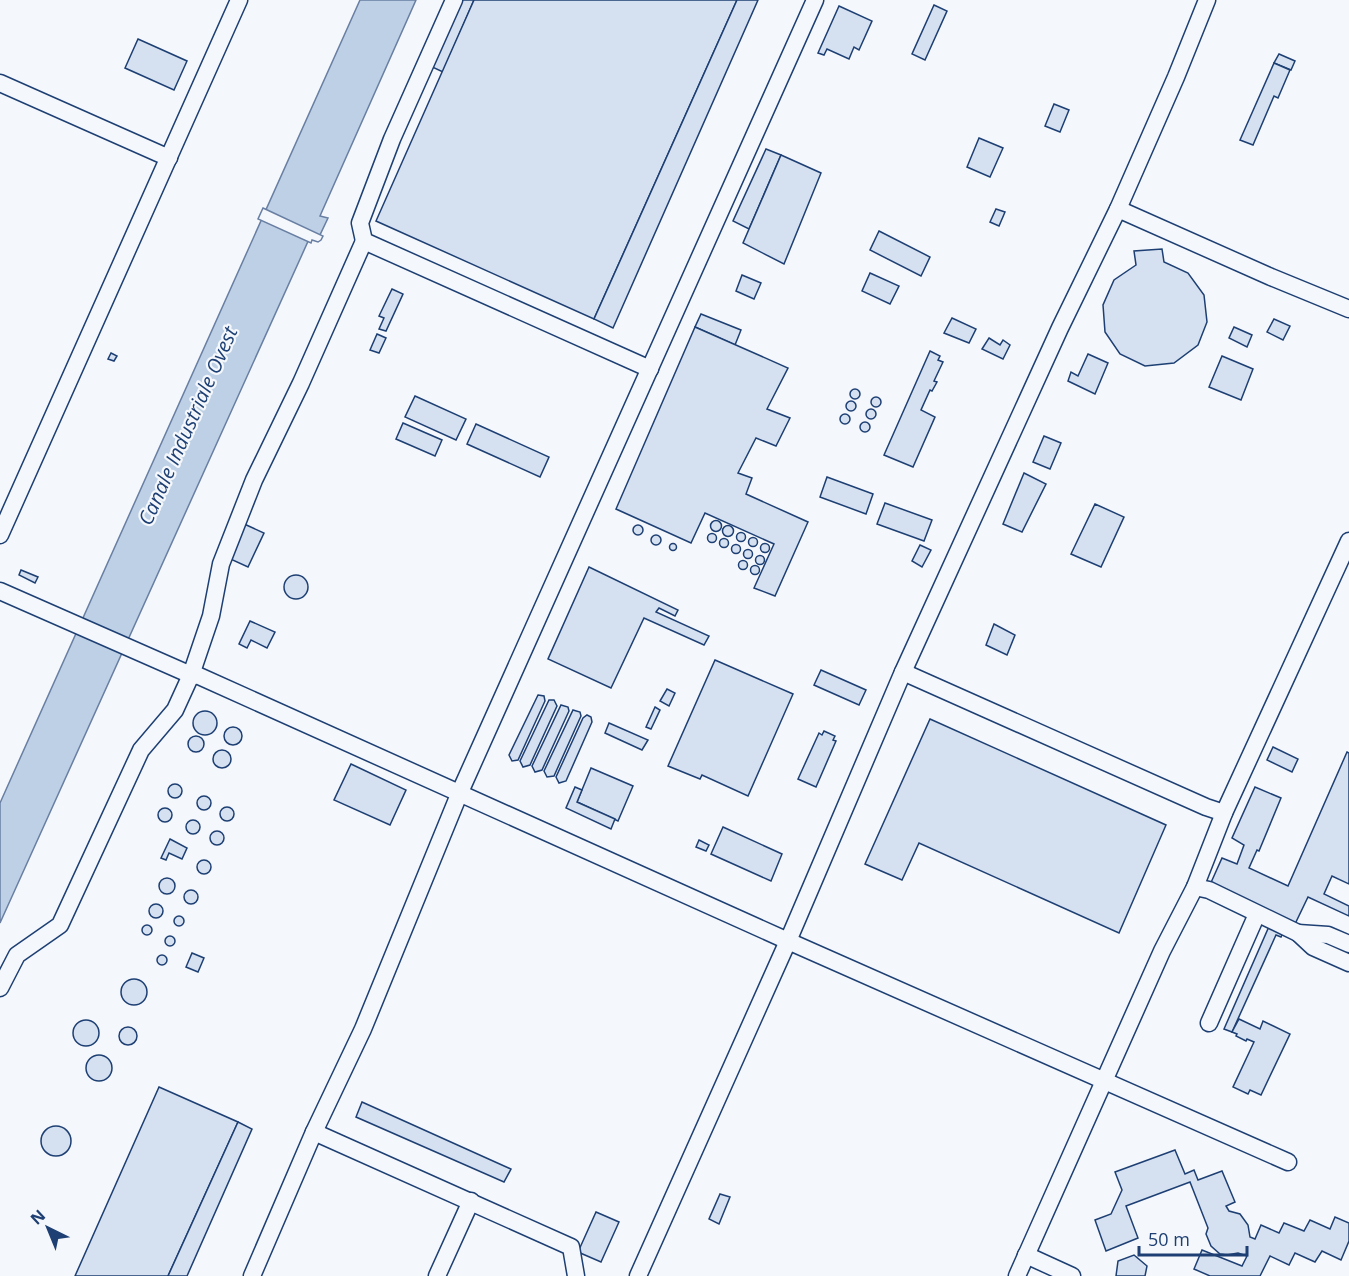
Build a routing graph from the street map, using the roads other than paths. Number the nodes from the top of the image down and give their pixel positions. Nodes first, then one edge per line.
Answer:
1 (239, 0) edge
2 (454, 0) edge
3 (815, 0) edge
4 (1207, 0) edge
5 (0, 83) edge
6 (169, 158) junction
7 (1118, 210) junction
8 (364, 242) junction
9 (1349, 309) edge
10 (650, 369) junction
11 (0, 535) edge
12 (1349, 541) edge
13 (1344, 565) edge
14 (0, 591) edge
15 (903, 672) junction
16 (191, 675) junction
17 (460, 792) junction
18 (1224, 813) junction
19 (1195, 887) junction
20 (1257, 914) junction
21 (1298, 933) junction
22 (788, 941) junction
23 (1349, 944) edge
24 (1349, 963) edge
25 (0, 988) edge
26 (1209, 1023) dead end
27 (1105, 1080) junction
28 (314, 1132) junction
29 (1288, 1162) dead end
30 (471, 1201) junction
31 (1026, 1256) junction
32 (252, 1276) edge
33 (437, 1276) edge
34 (576, 1276) edge
35 (638, 1276) edge
36 (1017, 1276) edge
37 (1072, 1276) edge

1 - 6 lane
2 - 8 lane
3 - 10 lane
4 - 7 lane
5 - 6 lane
6 - 11 lane
7 - 9 lane
7 - 15 lane
8 - 10 lane
8 - 16 lane
10 - 17 lane
12 - 13 lane
13 - 18 lane
14 - 16 lane
15 - 18 lane
15 - 22 lane
16 - 17 lane
16 - 25 lane
17 - 22 lane
17 - 28 lane
18 - 19 lane
19 - 20 lane
19 - 27 lane
20 - 21 lane
20 - 26 lane
21 - 23 lane
21 - 24 lane
22 - 27 lane
22 - 35 lane
27 - 29 lane
27 - 31 lane
28 - 30 lane
28 - 32 lane
30 - 33 lane
30 - 34 lane
31 - 36 lane
31 - 37 lane

